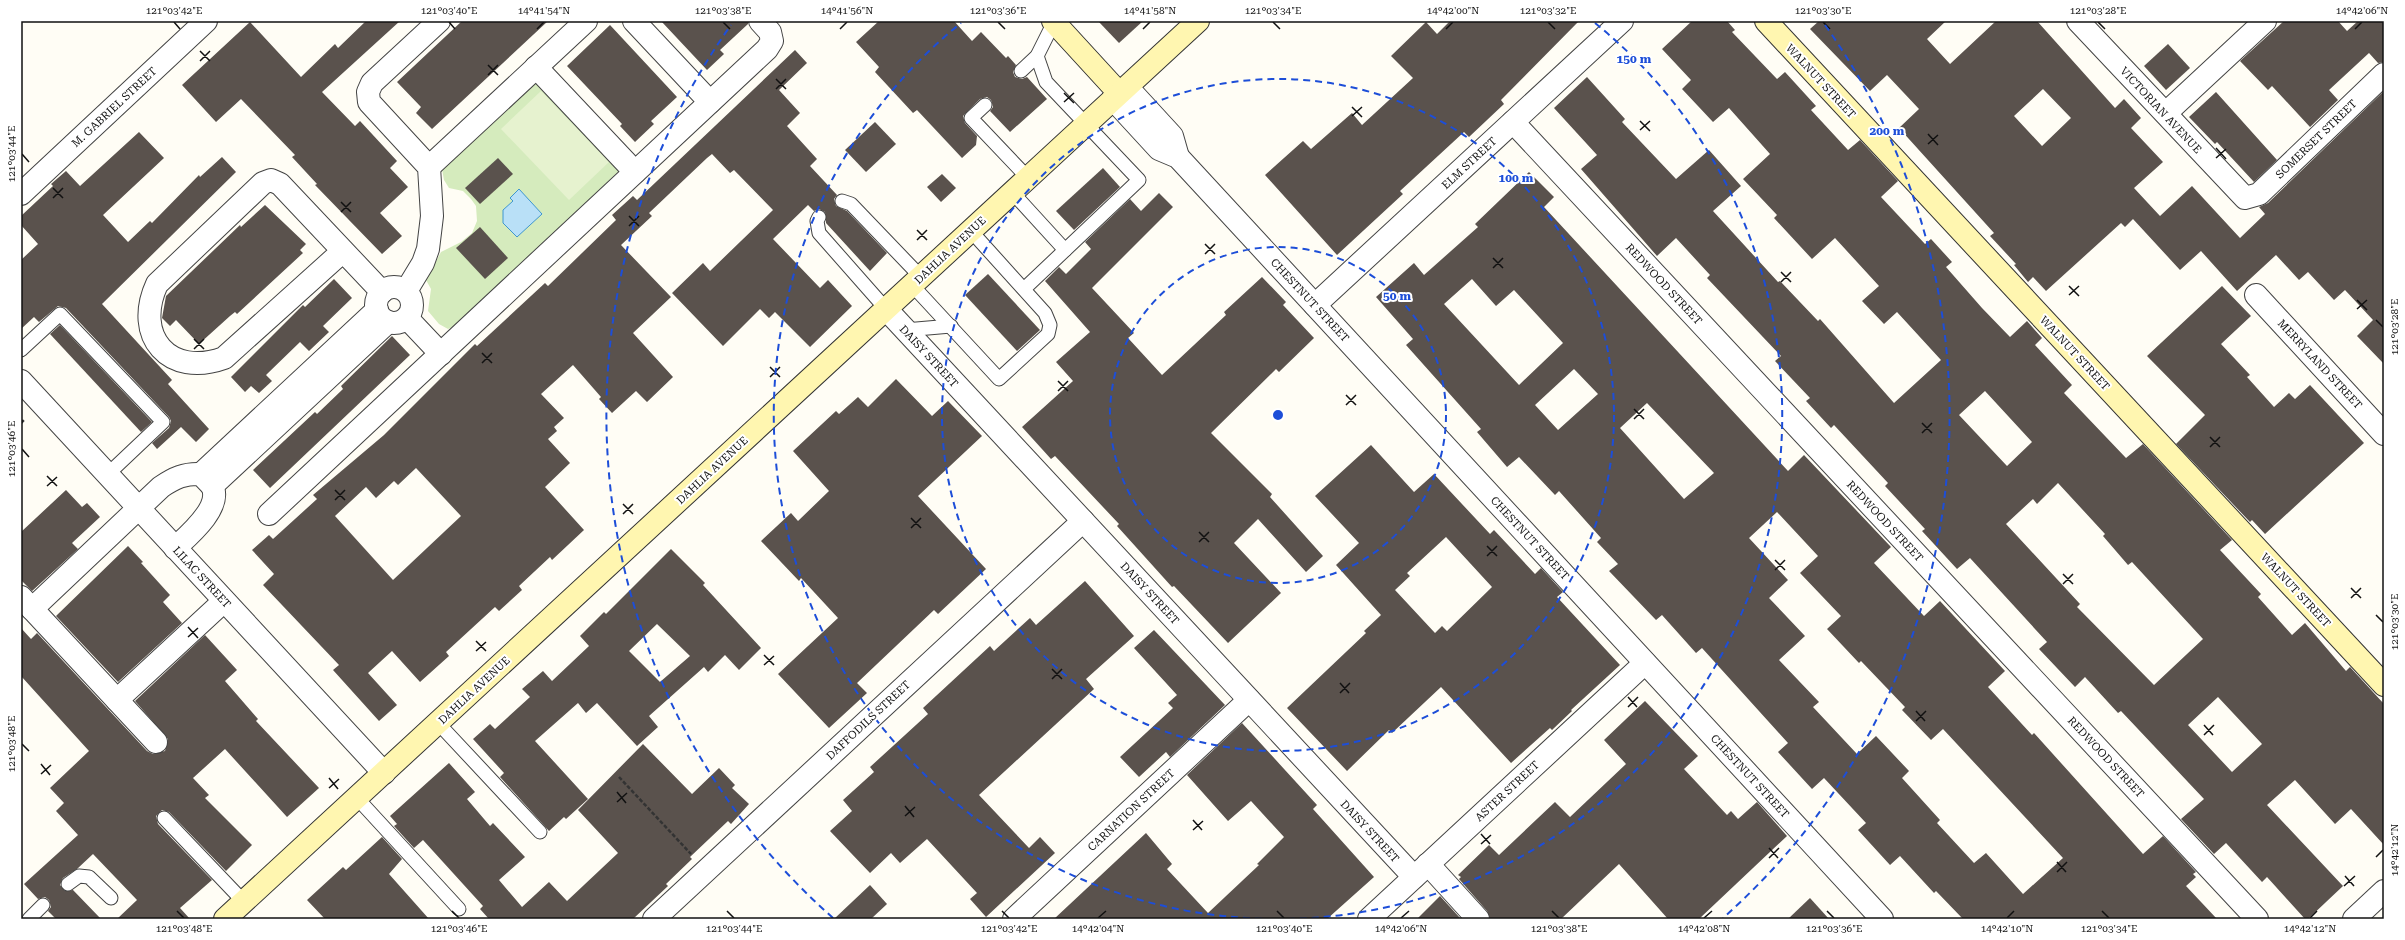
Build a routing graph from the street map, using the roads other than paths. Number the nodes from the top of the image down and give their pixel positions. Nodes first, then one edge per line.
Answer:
1 (206, 21) edge
2 (439, 21) edge
3 (586, 21) edge
4 (634, 21) edge
5 (760, 21) edge
6 (1198, 21) edge
7 (1622, 21) edge
8 (1766, 21) edge
9 (2078, 21) edge
10 (2265, 21) edge
11 (1054, 22) edge
12 (1037, 56) junction
13 (536, 67) junction
14 (1021, 71) dead end
15 (2384, 74) edge
16 (1120, 93) junction
17 (710, 102) junction
18 (985, 105) dead end
19 (2166, 113) junction
20 (1513, 122) junction
21 (1086, 125) junction
22 (430, 167) junction
23 (635, 172) junction
24 (1028, 178) junction
25 (1012, 192) junction
26 (21, 194) edge
27 (2245, 198) joint
28 (842, 201) dead end
29 (819, 217) dead end
30 (971, 231) junction
31 (1065, 250) junction
32 (343, 251) junction
33 (917, 281) junction
34 (1024, 289) junction
35 (2256, 295) dead end
36 (1315, 305) junction
37 (886, 309) junction
38 (388, 311) junction
39 (952, 326) junction
40 (905, 330) junction
41 (21, 350) edge
42 (440, 354) junction
43 (21, 381) edge
44 (2384, 434) edge
45 (107, 475) junction
46 (206, 480) junction
47 (139, 509) junction
48 (269, 514) dead end
49 (1083, 521) junction
50 (175, 548) junction
51 (224, 601) junction
52 (26, 603) edge
53 (1645, 663) junction
54 (2384, 685) edge
55 (117, 700) junction
56 (1249, 700) junction
57 (438, 722) junction
58 (156, 742) dead end
59 (384, 773) junction
60 (356, 798) junction
61 (164, 818) dead end
62 (540, 832) dead end
63 (1421, 871) junction
64 (68, 884) dead end
65 (2384, 891) edge
66 (111, 898) dead end
67 (43, 906) dead end
68 (459, 909) dead end
69 (236, 913) edge
70 (29, 919) edge
71 (654, 919) edge
72 (1014, 919) edge
73 (1369, 919) edge
74 (1478, 919) edge
75 (1882, 919) edge
76 (2257, 919) edge
77 (2354, 919) edge

1 - 26 street, M. GABRIEL STREET
2 - 22 street
3 - 13 street
4 - 17 street
5 - 17 street
6 - 16 street, DAHLIA AVENUE
7 - 20 street, ELM STREET
8 - 54 street, WALNUT STREET
9 - 19 street, VICTORIAN AVENUE
10 - 19 street
11 - 12 lane
11 - 16 street, CHESTNUT STREET
12 - 14 lane
12 - 21 lane
13 - 22 street
13 - 23 street
15 - 27 street, SOMERSET STREET
16 - 21 street, DAHLIA AVENUE
16 - 36 street, CHESTNUT STREET
17 - 23 street
18 - 24 lane
19 - 27 street, VICTORIAN AVENUE
20 - 36 street, ELM STREET
20 - 76 street, REDWOOD STREET
21 - 24 street, DAHLIA AVENUE
21 - 31 lane
22 - 38 street
23 - 42 street
24 - 25 street, DAHLIA AVENUE
25 - 30 street, DAHLIA AVENUE
25 - 31 lane
28 - 33 lane
29 - 37 lane
30 - 33 street, DAHLIA AVENUE
30 - 34 lane
31 - 34 lane
32 - 32 street
32 - 38 street
33 - 37 street, DAHLIA AVENUE
33 - 39 lane
34 - 39 lane
35 - 44 street, MERRYLAND STREET
36 - 53 street, CHESTNUT STREET
37 - 40 street, DAISY STREET
37 - 57 street, DAHLIA AVENUE
38 - 42 street
38 - 46 street
39 - 40 lane
40 - 49 street, DAISY STREET
41 - 45 lane
42 - 48 street
43 - 45 street, LILAC STREET
45 - 47 street, LILAC STREET
46 - 47 street
46 - 50 street
47 - 50 street, LILAC STREET
47 - 52 street
49 - 56 street, DAISY STREET
49 - 71 street, DAFFODILS STREET
50 - 51 street, LILAC STREET
51 - 55 street
51 - 59 street, LILAC STREET
52 - 55 street
53 - 63 street, ASTER STREET
53 - 75 street, CHESTNUT STREET
55 - 58 street
56 - 63 street, DAISY STREET
56 - 72 street, CARNATION STREET
57 - 59 street, DAHLIA AVENUE
57 - 62 lane
59 - 60 street, DAHLIA AVENUE
60 - 68 lane
60 - 69 street, DAHLIA AVENUE
61 - 69 lane
63 - 73 street, ASTER STREET
63 - 74 street, DAISY STREET
64 - 66 lane
65 - 77 street
67 - 70 lane

